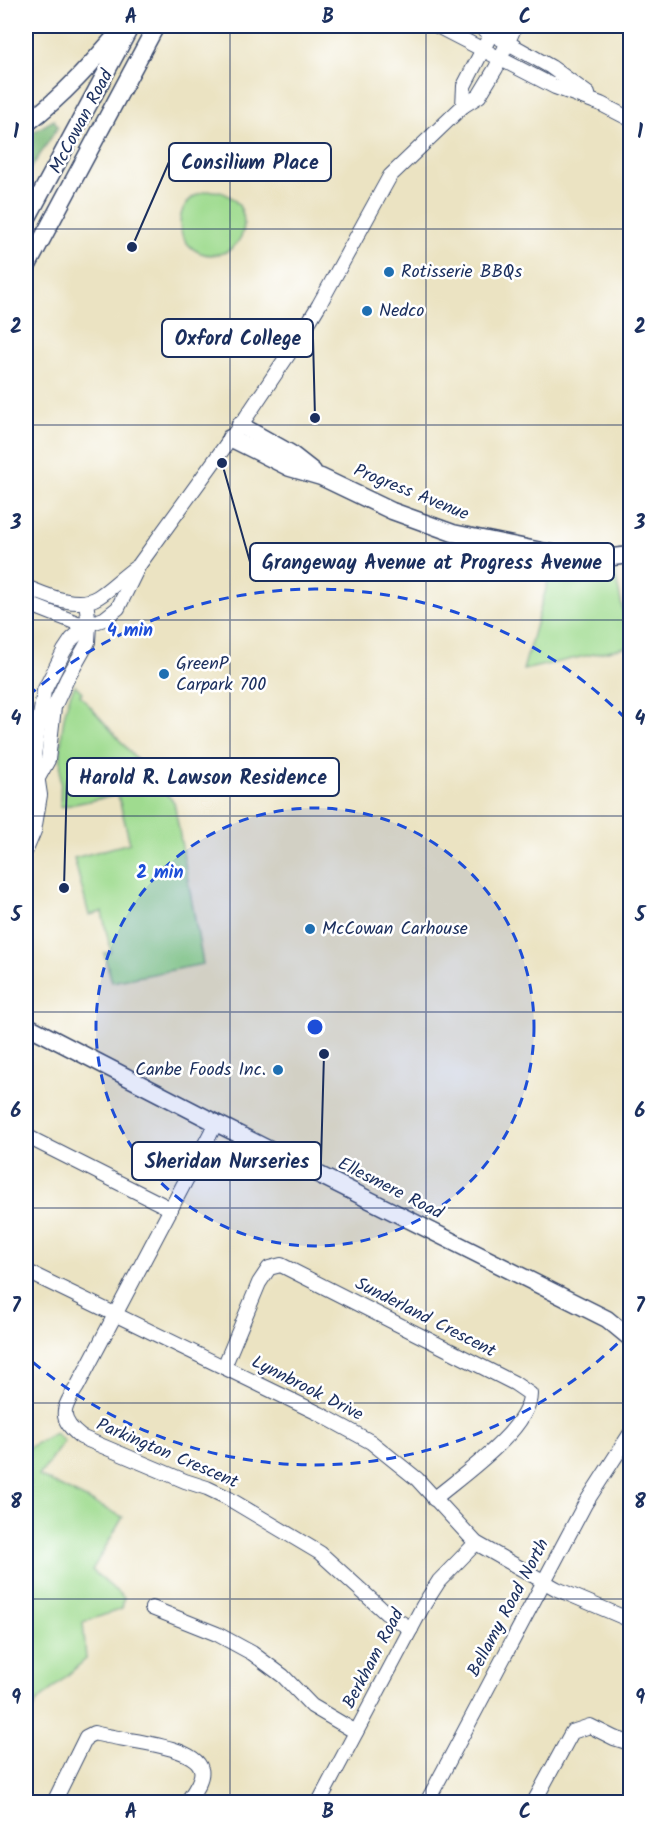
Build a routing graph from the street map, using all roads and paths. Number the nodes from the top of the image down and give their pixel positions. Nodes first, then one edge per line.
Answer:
1 (124, 26) edge
2 (131, 26) edge
3 (156, 26) edge
4 (437, 26) edge
5 (478, 26) edge
6 (514, 26) edge
7 (493, 29) edge
8 (507, 41) junction
9 (483, 50) junction
10 (500, 59) junction
11 (602, 104) junction
12 (463, 106) junction
13 (630, 120) edge
14 (26, 124) edge
15 (26, 221) edge
16 (26, 269) edge
17 (235, 431) junction
18 (630, 555) edge
19 (139, 565) junction
20 (30, 589) edge
21 (86, 602) junction
22 (27, 604) edge
23 (89, 624) junction
24 (26, 850) edge
25 (26, 1025) edge
26 (216, 1123) junction
27 (26, 1136) edge
28 (171, 1209) junction
29 (26, 1271) edge
30 (115, 1316) junction
31 (610, 1321) junction
32 (630, 1322) edge
33 (630, 1338) edge
34 (224, 1367) junction
35 (630, 1434) edge
36 (434, 1499) junction
37 (476, 1543) junction
38 (543, 1582) junction
39 (153, 1608) dead end
40 (630, 1620) edge
41 (411, 1629) junction
42 (356, 1732) junction
43 (630, 1743) edge
44 (54, 1803) edge
45 (187, 1803) edge
46 (319, 1803) edge
47 (427, 1803) edge
48 (534, 1803) edge

1 - 14 main road
2 - 15 main road, McCowan Road
3 - 16 main road, McCowan Road
4 - 9 street
5 - 7 street
6 - 8 street
7 - 8 street
7 - 9 street
8 - 10 street
8 - 11 street
9 - 10 street
9 - 12 street
10 - 11 street
10 - 12 street
11 - 13 street
12 - 17 street
17 - 18 main road, Progress Avenue
17 - 19 street
19 - 21 street
19 - 23 street
20 - 21 street
20 - 22 street
21 - 23 street
22 - 23 street
23 - 24 street
25 - 26 main road, Ellesmere Road
26 - 28 street, Parkington Crescent
26 - 31 main road, Ellesmere Road
27 - 28 street
28 - 30 street, Parkington Crescent
29 - 30 street, Lynnbrook Drive
30 - 34 street, Lynnbrook Drive
30 - 41 street, Parkington Crescent
31 - 32 main road, Ellesmere Road
31 - 33 main road, Ellesmere Road
34 - 36 street, Lynnbrook Drive
34 - 36 street, Sunderland Crescent
35 - 38 street, Bellamy Road North
36 - 37 street, Lynnbrook Drive
37 - 38 street, Lynnbrook Drive
37 - 41 street, Berkham Road
38 - 40 street, Lynnbrook Drive
38 - 47 street, Bellamy Road North
39 - 42 street
41 - 42 street, Berkham Road
42 - 46 street, Berkham Road
43 - 48 street
44 - 45 street

